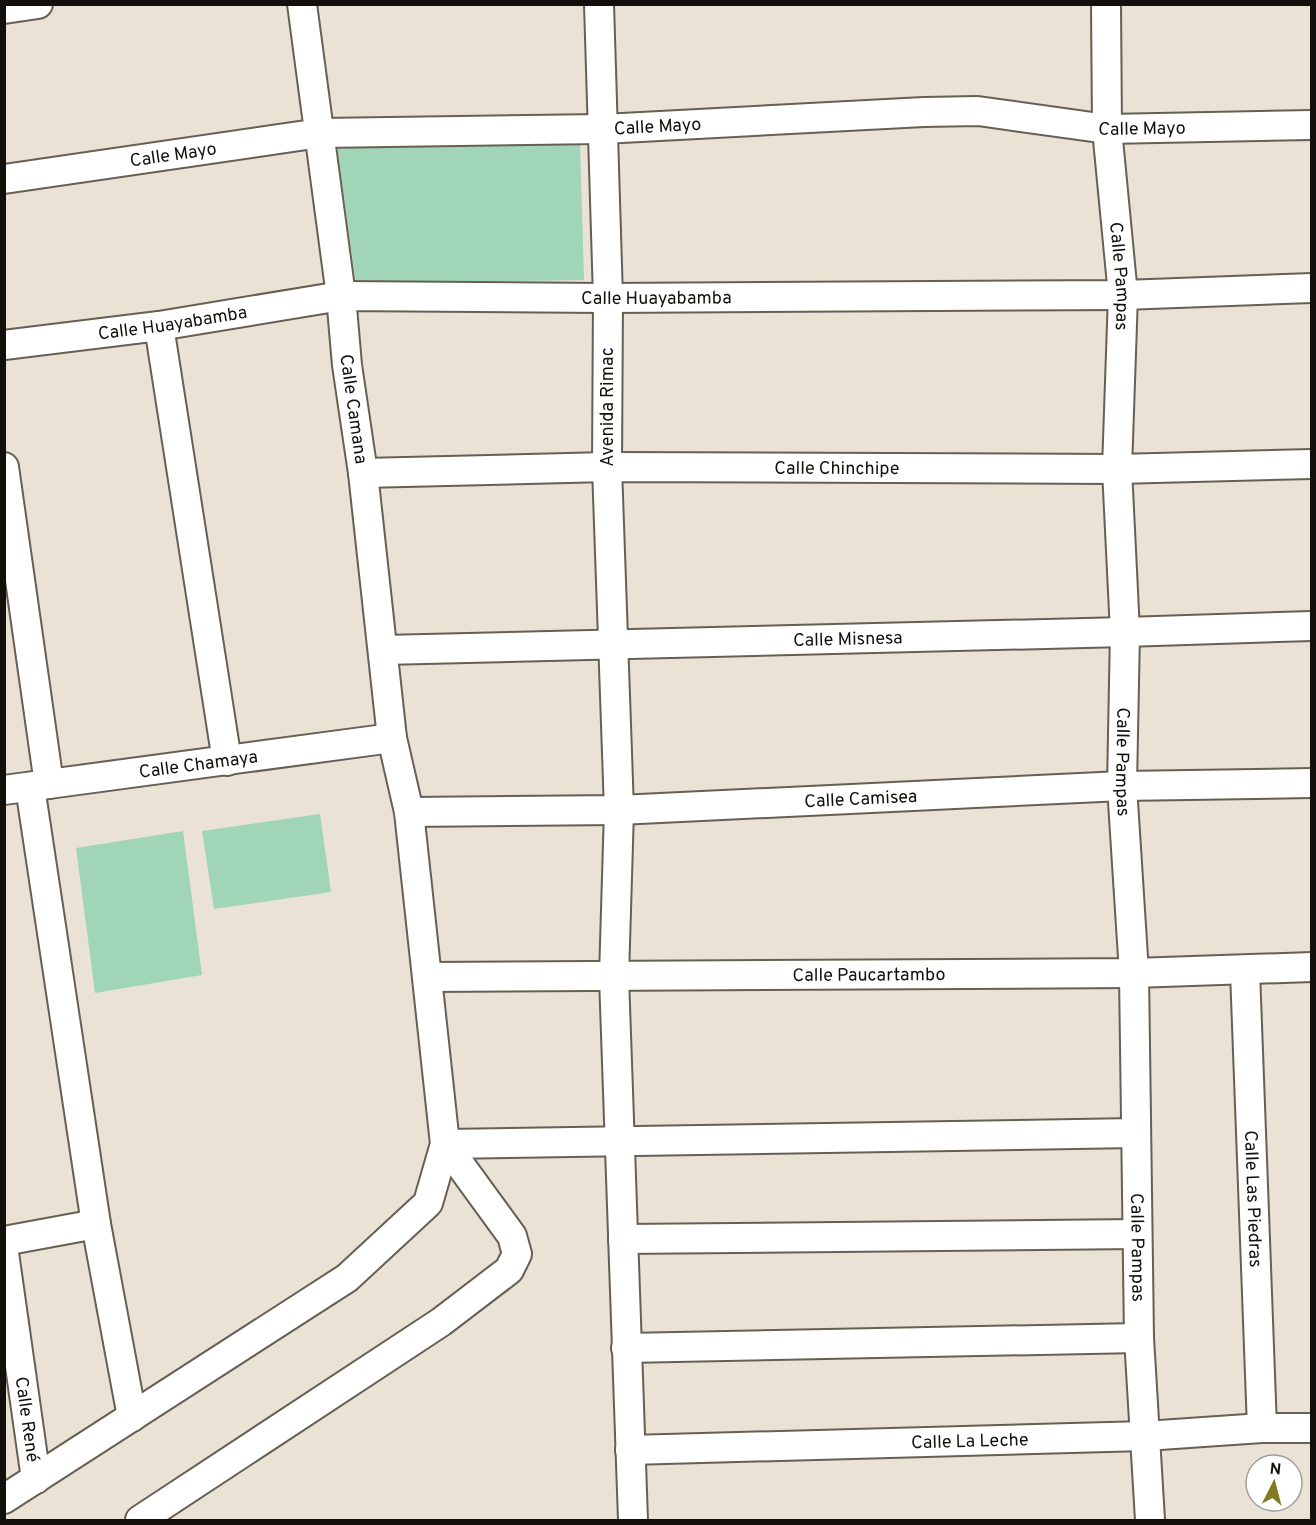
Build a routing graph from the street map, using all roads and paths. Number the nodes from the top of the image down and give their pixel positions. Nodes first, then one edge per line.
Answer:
1 (38, 4) edge
2 (302, 4) edge
3 (599, 4) edge
4 (1106, 4) edge
5 (4, 9) edge
6 (1311, 125) edge
7 (603, 129) junction
8 (1107, 129) junction
9 (320, 133) junction
10 (4, 179) edge
11 (1311, 288) edge
12 (1123, 295) junction
13 (341, 296) junction
14 (608, 298) junction
15 (159, 326) junction
16 (4, 345) edge
17 (1311, 464) edge
18 (4, 467) edge
19 (607, 467) junction
20 (1117, 469) junction
21 (363, 473) junction
22 (1311, 626) edge
23 (1125, 632) junction
24 (612, 645) junction
25 (383, 650) junction
26 (392, 738) junction
27 (227, 761) junction
28 (1311, 783) edge
29 (1122, 786) junction
30 (28, 787) edge
31 (619, 810) junction
32 (409, 812) junction
33 (1311, 967) edge
34 (1245, 970) junction
35 (1134, 973) junction
36 (427, 977) junction
37 (614, 977) junction
38 (1136, 1133) junction
39 (620, 1141) junction
40 (445, 1144) junction
41 (96, 1224) junction
42 (1137, 1234) junction
43 (623, 1239) junction
44 (4, 1241) edge
45 (4, 1253) edge
46 (1139, 1338) junction
47 (626, 1348) junction
48 (132, 1417) junction
49 (1262, 1428) junction
50 (1311, 1428) edge
51 (1145, 1436) junction
52 (630, 1450) junction
53 (36, 1479) junction
54 (4, 1499) edge
55 (140, 1521) edge
56 (633, 1521) edge
57 (1150, 1521) edge

1 - 5 street
2 - 9 street, Calle Camana
3 - 7 street, Avenida Rimac
4 - 8 street, Calle Pampas
6 - 8 street, Calle Mayo
7 - 8 street, Calle Mayo
7 - 9 street, Calle Mayo
7 - 14 street, Avenida Rimac
8 - 12 street, Calle Pampas
9 - 10 street, Calle Mayo
9 - 13 street, Calle Camana
11 - 12 street, Calle Huayabamba
12 - 14 street, Calle Huayabamba
12 - 20 street, Calle Pampas
13 - 14 street, Calle Huayabamba
13 - 15 street, Calle Huayabamba
13 - 21 street, Calle Camana
14 - 19 street, Avenida Rimac
15 - 16 street, Calle Huayabamba
15 - 27 street
17 - 20 street, Calle Chinchipe
18 - 30 street
19 - 20 street, Calle Chinchipe
19 - 21 street, Calle Chinchipe
19 - 24 street, Avenida Rimac
20 - 23 street, Calle Pampas
21 - 25 street, Calle Camana
22 - 23 street, Calle Misnesa
23 - 24 street, Calle Misnesa
23 - 29 street, Calle Pampas
24 - 25 street, Calle Misnesa
24 - 31 street, Avenida Rimac
25 - 26 street, Calle Camana
26 - 27 street, Calle Chamaya
26 - 32 street, Calle Camana
27 - 30 street, Calle Chamaya
28 - 29 street, Calle Camisea
29 - 31 street, Calle Camisea
29 - 35 street, Calle Pampas
30 - 41 street
31 - 32 street, Calle Camisea
31 - 37 street, Avenida Rimac
32 - 36 street, Calle Camana
33 - 34 street, Calle Paucartambo
34 - 35 street, Calle Paucartambo
34 - 49 street, Calle Las Piedras
35 - 37 street, Calle Paucartambo
35 - 38 street, Calle Pampas
36 - 37 street, Calle Paucartambo
36 - 40 street, Calle Camana
37 - 39 street, Avenida Rimac
38 - 39 street
38 - 42 street, Calle Pampas
39 - 40 street
39 - 43 street, Avenida Rimac
40 - 48 street
40 - 55 street
41 - 44 street
41 - 48 street
42 - 43 street
42 - 46 street, Calle Pampas
43 - 47 street, Avenida Rimac
45 - 53 street, Calle René
46 - 47 street
46 - 51 street, Calle Pampas
47 - 52 street, Avenida Rimac
48 - 53 street
49 - 50 street, Calle La Leche
49 - 51 street, Calle La Leche
51 - 52 street, Calle La Leche
51 - 57 street, Calle Pampas
52 - 56 street, Avenida Rimac
53 - 54 street

